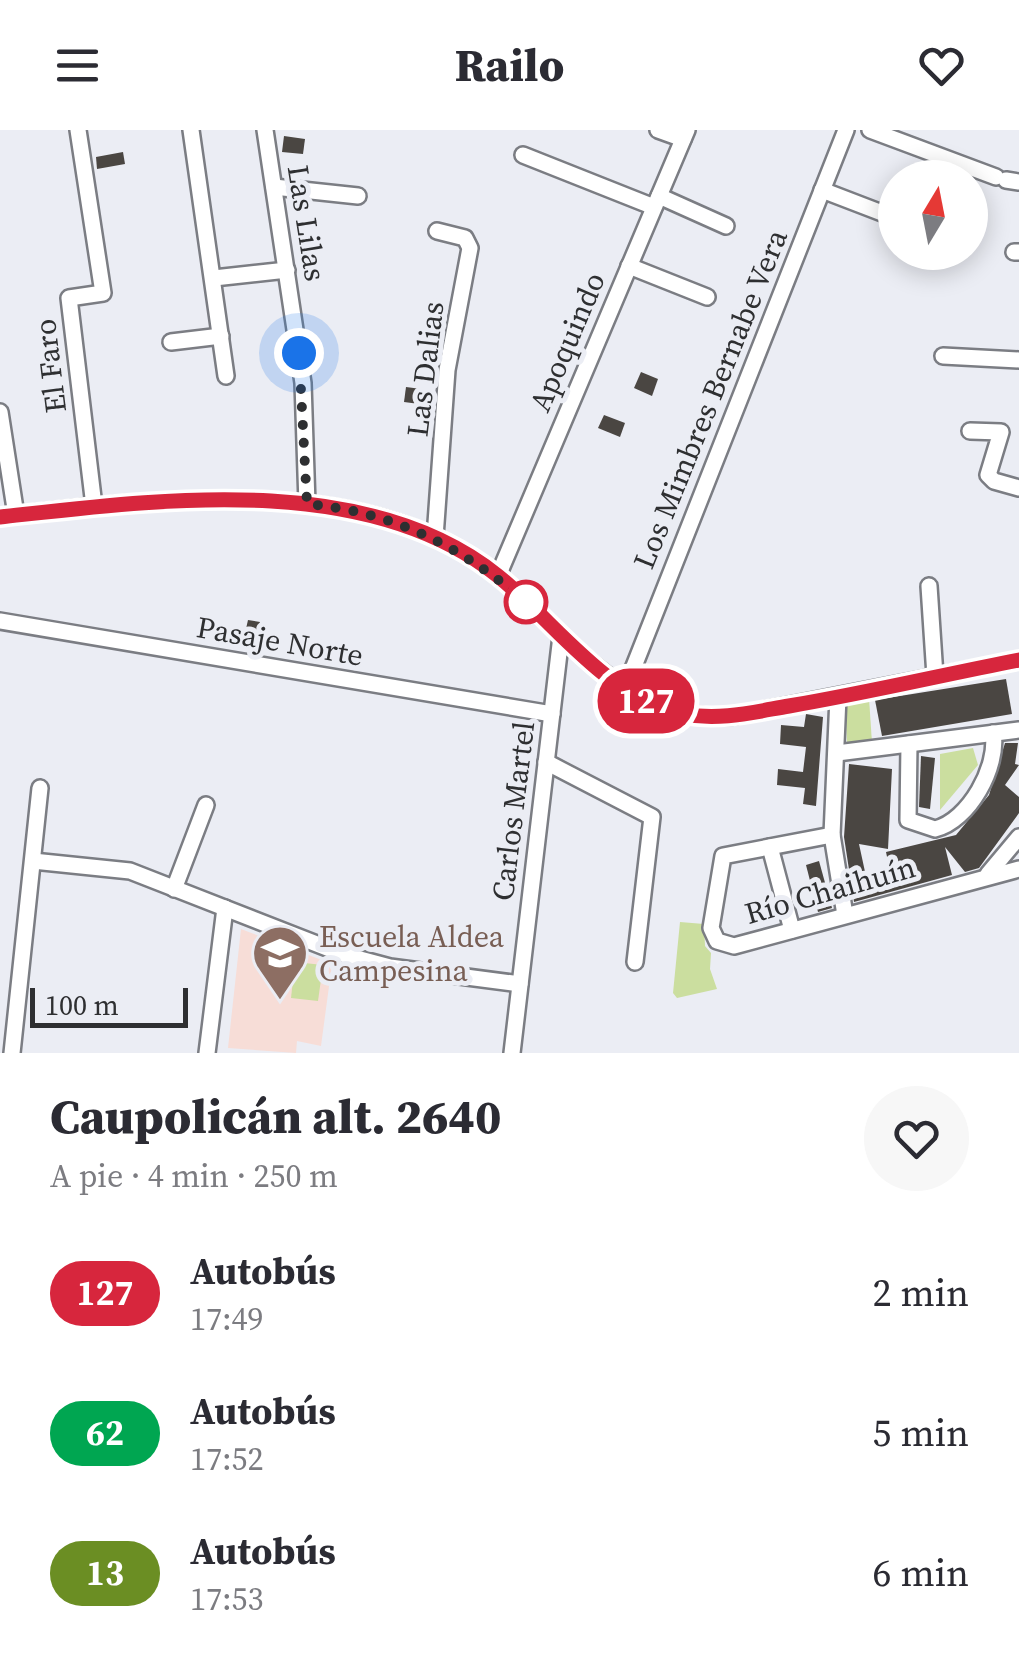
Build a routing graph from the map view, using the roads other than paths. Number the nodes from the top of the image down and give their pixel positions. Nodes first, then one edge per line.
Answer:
1 (78, 130) edge
2 (191, 130) edge
3 (265, 130) edge
4 (658, 130) edge
5 (846, 130) edge
6 (870, 130) edge
7 (685, 134) edge
8 (523, 154) dead end
9 (1007, 180) edge
10 (274, 187) junction
11 (822, 190) junction
12 (358, 196) dead end
13 (656, 202) junction
14 (878, 211) edge
15 (726, 226) dead end
16 (437, 231) dead end
17 (629, 266) junction
18 (286, 270) junction
19 (214, 278) junction
20 (707, 297) dead end
21 (221, 336) junction
22 (171, 342) dead end
23 (943, 356) dead end
24 (1019, 360) edge
25 (226, 376) dead end
26 (0, 412) edge
27 (970, 432) dead end
28 (1019, 488) edge
29 (307, 504) junction
30 (94, 506) junction
31 (8, 516) edge
32 (435, 538) junction
33 (498, 576) junction
34 (928, 586) dead end
35 (0, 621) edge
36 (561, 636) junction
37 (1019, 660) edge
38 (935, 676) junction
39 (625, 688) junction
40 (838, 697) junction
41 (552, 714) junction
42 (1019, 730) edge
43 (994, 733) junction
44 (909, 744) junction
45 (837, 753) junction
46 (546, 762) junction
47 (40, 788) dead end
48 (206, 805) dead end
49 (832, 835) junction
50 (1019, 837) edge
51 (770, 848) junction
52 (34, 861) junction
53 (1019, 869) edge
54 (988, 874) junction
55 (174, 889) junction
56 (225, 908) junction
57 (845, 915) junction
58 (792, 930) junction
59 (635, 962) dead end
60 (520, 984) junction
61 (12, 1053) edge
62 (207, 1053) edge
63 (512, 1053) edge

1 - 30 street, El Faro
2 - 19 street
3 - 10 street, Las Lilas
4 - 7 street
5 - 11 street, Los Mimbres Bernabe Vera
6 - 9 street
7 - 13 street, Apoquindo
8 - 13 street
10 - 12 street
10 - 18 street, Las Lilas
11 - 14 street
11 - 39 street, Los Mimbres Bernabe Vera
13 - 15 street
13 - 17 street, Apoquindo
16 - 32 street, Las Dalias
17 - 20 street
17 - 33 street, Apoquindo
18 - 19 street
18 - 29 street, Las Lilas
19 - 21 street
21 - 22 street
21 - 25 street
23 - 24 street
26 - 31 street
27 - 28 street
29 - 30 street
29 - 32 street
30 - 31 street
32 - 33 street
33 - 36 street
34 - 38 street
35 - 41 street, Pasaje Norte
36 - 39 street
36 - 41 street, Carlos Martel
37 - 38 street
38 - 40 street
39 - 40 street
40 - 45 street
41 - 46 street, Carlos Martel
42 - 43 street
43 - 44 street
43 - 44 street
44 - 45 street
45 - 49 street
46 - 59 street
46 - 60 street, Carlos Martel
47 - 52 street
48 - 55 street
49 - 51 street, Río Chaihuín
49 - 57 street
50 - 54 street
51 - 58 street
51 - 58 street, Río Chaihuín
52 - 55 street
52 - 61 street
53 - 54 street, Río Chaihuín
54 - 57 street, Río Chaihuín
55 - 56 street
56 - 60 street
56 - 62 street
57 - 58 street, Río Chaihuín
60 - 63 street, Carlos Martel

